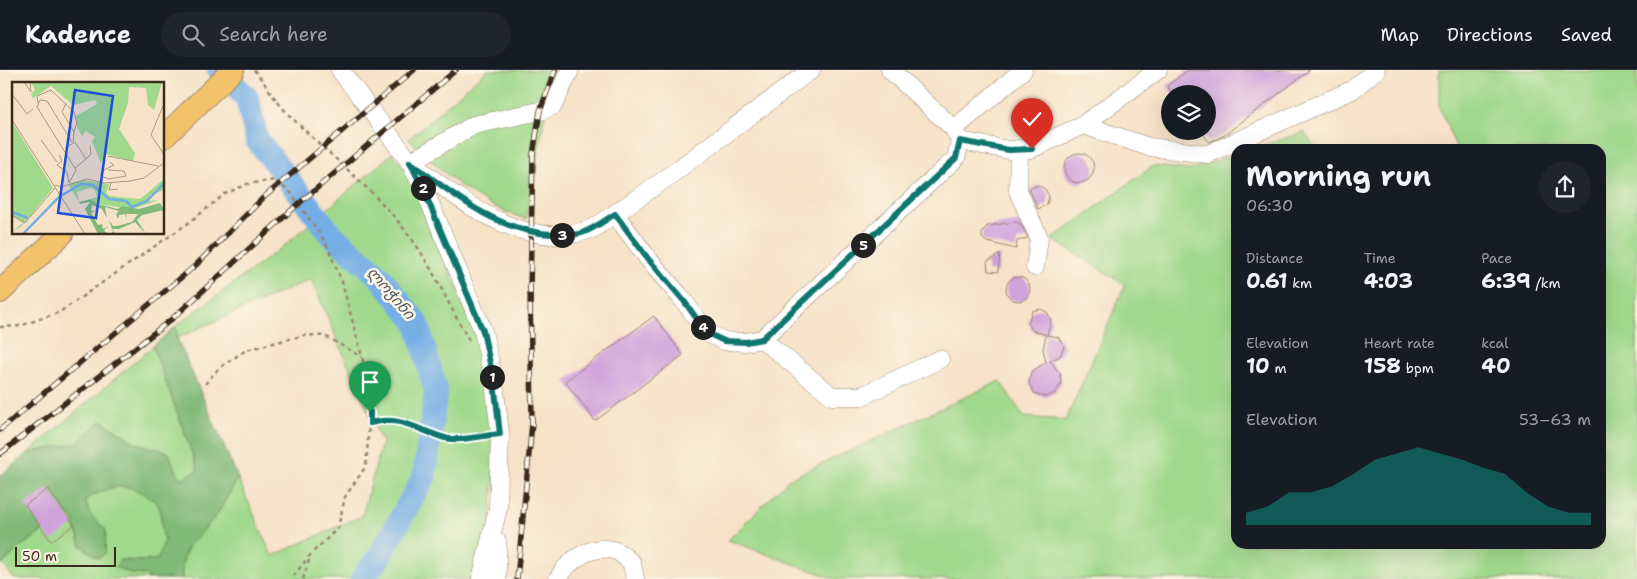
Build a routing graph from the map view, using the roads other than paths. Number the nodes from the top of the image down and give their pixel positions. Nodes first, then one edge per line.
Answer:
1 (233, 70) edge
2 (340, 70) edge
3 (570, 70) edge
4 (811, 70) edge
5 (890, 70) edge
6 (1023, 70) edge
7 (1158, 70) edge
8 (1376, 70) edge
9 (1083, 125) junction
10 (165, 135) edge
11 (957, 135) junction
12 (1019, 149) junction
13 (410, 162) junction
14 (615, 214) junction
15 (61, 235) edge
16 (1035, 267) dead end
17 (0, 292) edge
18 (762, 339) junction
19 (940, 359) dead end
20 (498, 508) junction
21 (481, 579) edge
22 (497, 579) edge
23 (558, 579) edge
24 (635, 579) edge

1 - 10 main road
2 - 13 street
3 - 13 street
4 - 14 street
5 - 11 street
6 - 11 street
7 - 9 street
8 - 9 street
9 - 12 street
11 - 12 street
11 - 18 street
12 - 16 street
13 - 14 street
13 - 20 street
14 - 18 street
15 - 17 main road
18 - 19 street
20 - 21 street
20 - 22 street
23 - 24 street

